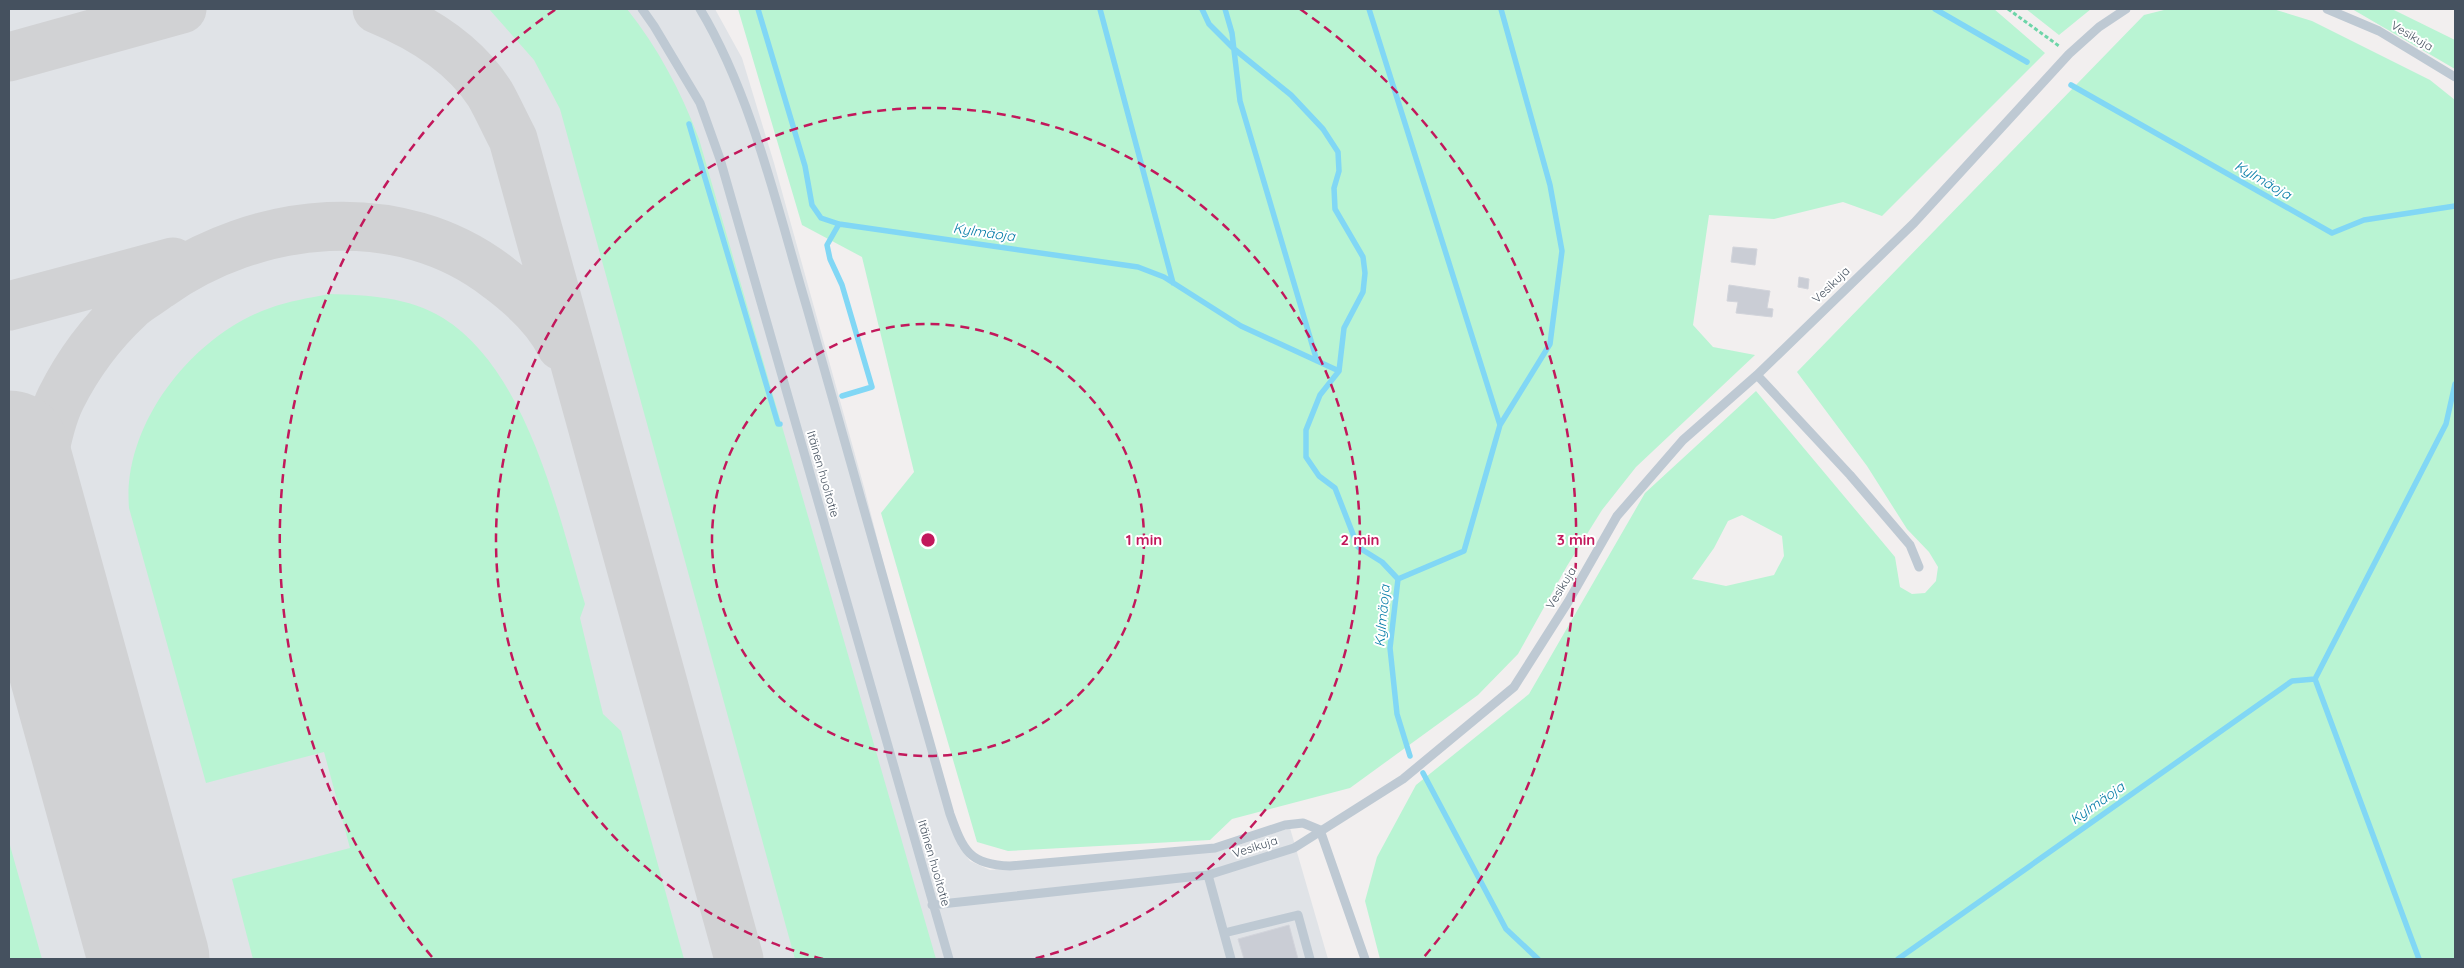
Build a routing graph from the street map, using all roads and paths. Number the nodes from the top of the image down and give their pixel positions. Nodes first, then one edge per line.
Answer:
1 (642, 9) edge
2 (700, 9) edge
3 (2008, 9) edge
4 (2126, 9) edge
5 (2327, 9) edge
6 (2069, 54) junction
7 (2455, 77) edge
8 (1757, 375) junction
9 (1919, 567) dead end
10 (1320, 830) junction
11 (1208, 875) junction
12 (932, 906) junction
13 (1224, 933) junction
14 (949, 959) edge
15 (1231, 959) edge
16 (1310, 959) edge
17 (1365, 959) edge

1 - 12 lane, Itäinen huoltotie
2 - 10 lane
3 - 6 path
4 - 6 lane, Vesikuja
5 - 7 lane, Vesikuja
6 - 8 lane, Vesikuja
8 - 9 lane
8 - 10 lane, Vesikuja
10 - 11 lane, Vesikuja
10 - 17 lane
11 - 12 lane, Vesikuja
11 - 13 lane
12 - 14 lane, Itäinen huoltotie
13 - 15 lane
13 - 16 lane

